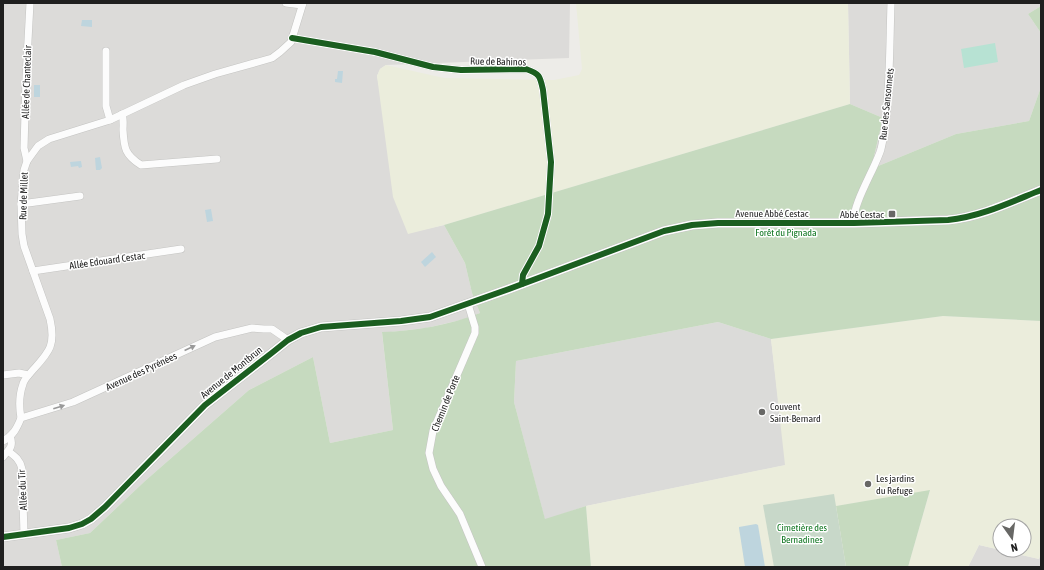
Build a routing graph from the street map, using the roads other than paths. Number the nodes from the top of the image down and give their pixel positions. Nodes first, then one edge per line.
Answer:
1 (30, 3) edge
2 (286, 3) edge
3 (891, 3) edge
4 (302, 4) edge
5 (292, 38) junction
6 (106, 51) dead end
7 (122, 114) junction
8 (110, 120) junction
9 (217, 159) dead end
10 (26, 161) junction
11 (1041, 190) edge
12 (80, 196) dead end
13 (21, 204) junction
14 (854, 223) junction
15 (181, 249) dead end
16 (33, 271) junction
17 (522, 284) junction
18 (509, 289) joint
19 (468, 304) junction
20 (288, 340) junction
21 (3, 375) edge
22 (28, 375) junction
23 (21, 418) junction
24 (10, 436) junction
25 (3, 441) edge
26 (8, 451) junction
27 (3, 457) edge
28 (24, 534) junction
29 (3, 537) edge
30 (482, 567) edge

1 - 10 street, Allée de Chanteclair
2 - 4 street
3 - 14 street, Rue des Sansonnets
4 - 5 street
5 - 7 street, Rue de Millet
5 - 17 street, Rue de Bahinos
6 - 8 street
7 - 8 street, Rue de Millet
7 - 9 street
8 - 10 street, Rue de Millet
10 - 13 street, Rue de Millet
11 - 14 street, Avenue Abbé Cestac
12 - 13 street
13 - 16 street, Rue de Millet
14 - 17 street, Avenue Abbé Cestac
15 - 16 street, Allée Edouard Cestac
16 - 22 street, Rue de Millet
17 - 18 street, Avenue Abbé Cestac
18 - 19 street, Avenue de Montbrun
19 - 20 street, Avenue de Montbrun
19 - 30 street, Chemin de Porte
23 -> 20 street, Avenue des Pyrénées
20 - 28 street, Avenue de Montbrun
21 - 22 street
22 - 23 street, Rue de Millet
23 - 24 street
24 - 25 street
24 - 26 street
26 - 27 street
26 - 28 street, Allée du Tir
28 - 29 street, Avenue de Montbrun

